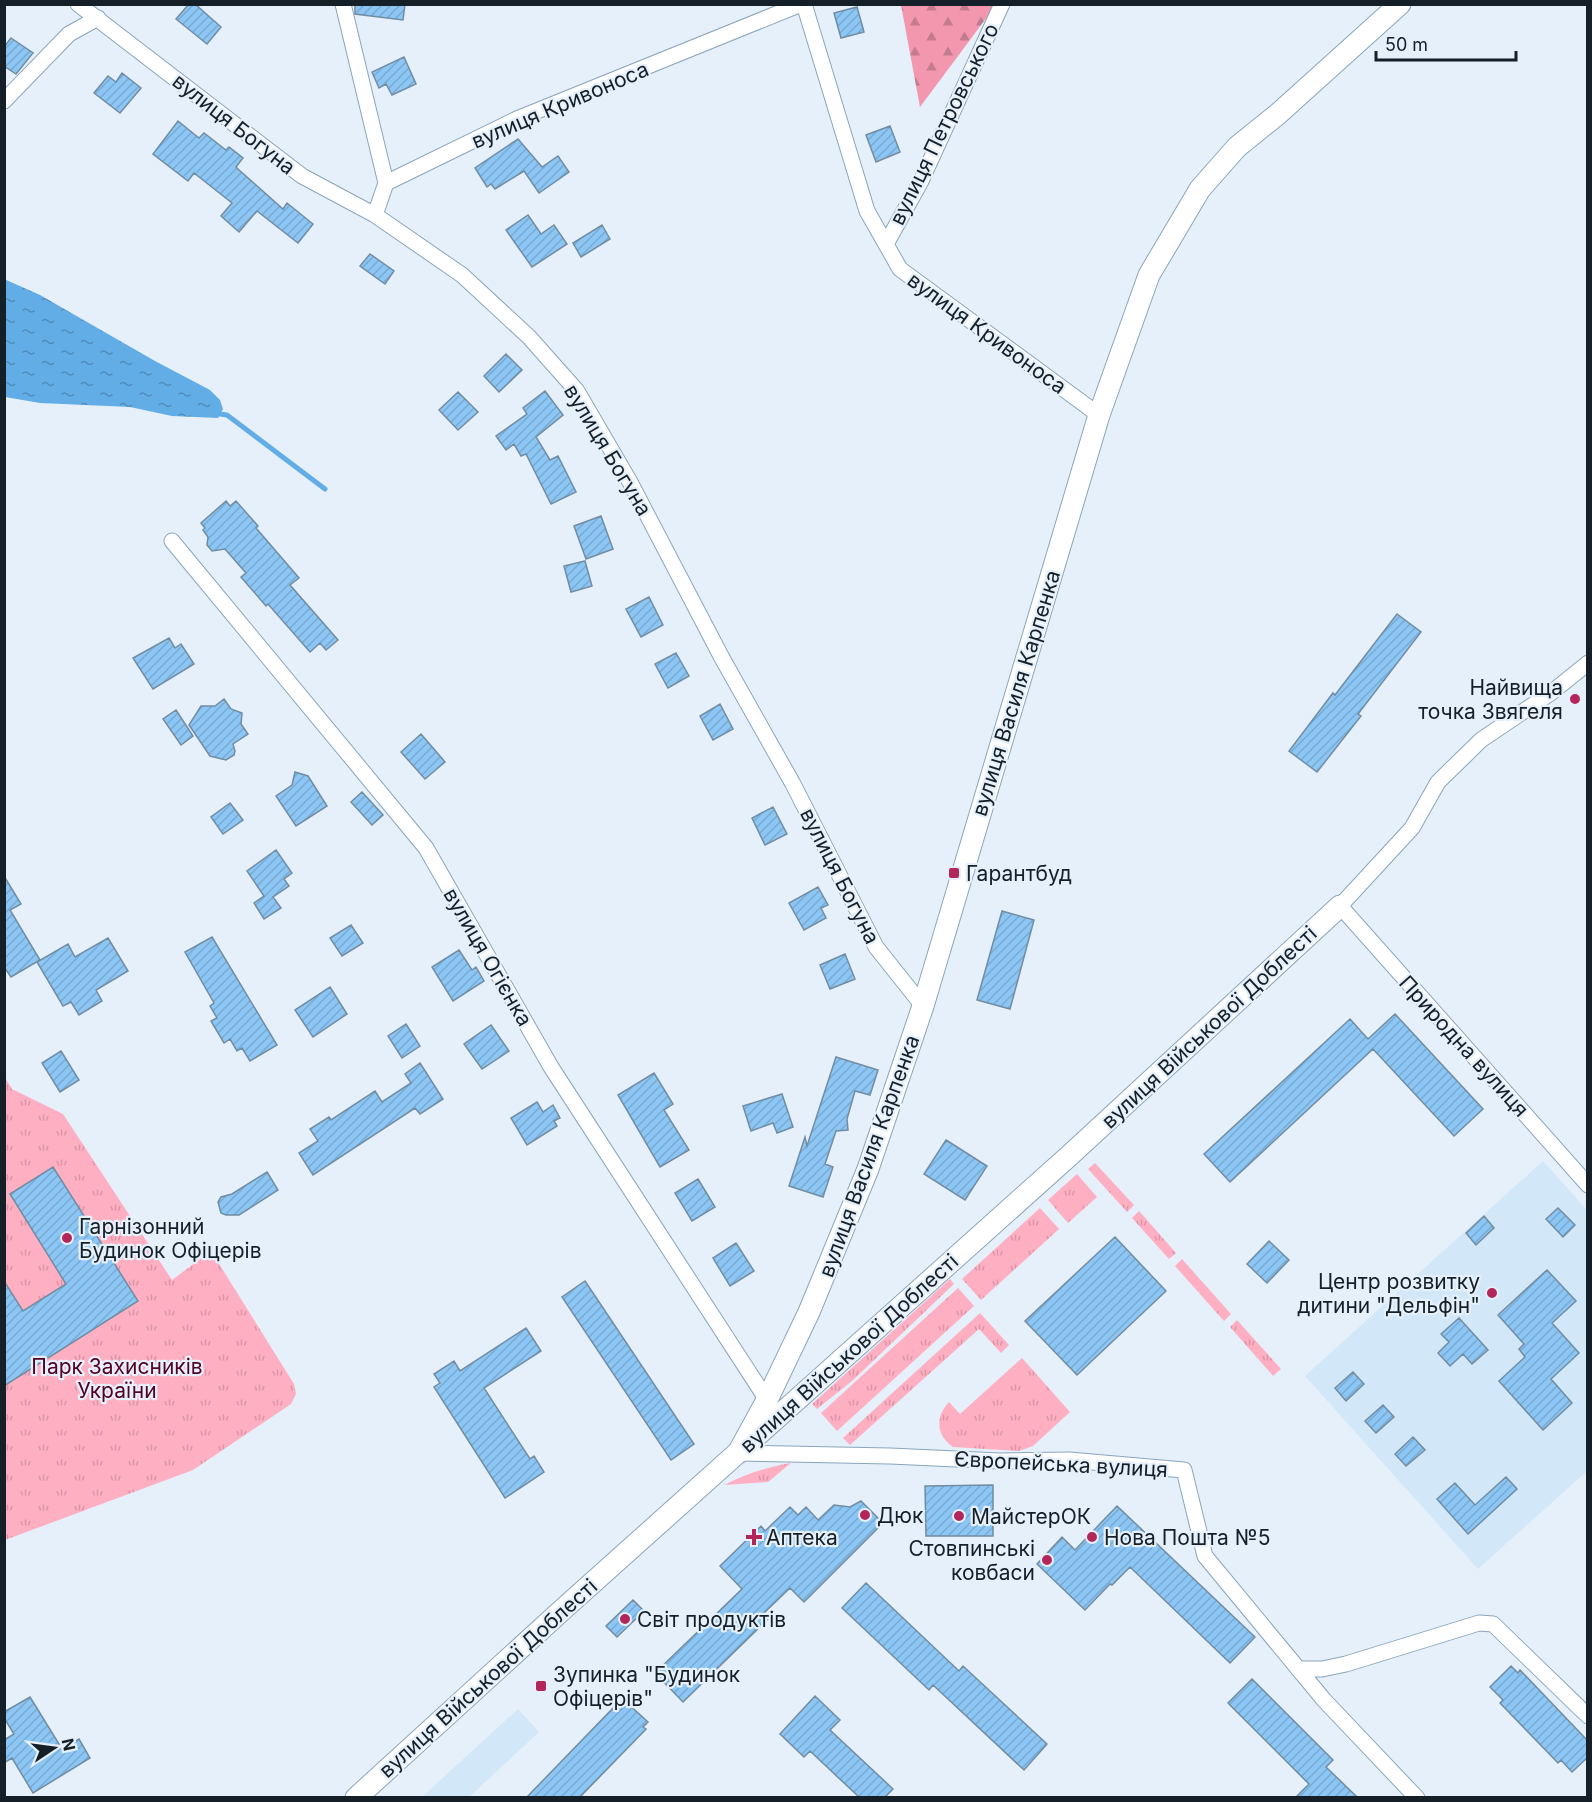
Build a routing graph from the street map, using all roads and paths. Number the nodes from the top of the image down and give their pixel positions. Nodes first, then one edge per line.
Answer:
1 (78, 4) edge
2 (343, 4) edge
3 (803, 4) edge
4 (1002, 4) edge
5 (1400, 4) edge
6 (98, 18) junction
7 (4, 101) edge
8 (386, 183) junction
9 (375, 215) junction
10 (886, 244) junction
11 (1098, 415) junction
12 (172, 541) dead end
13 (1587, 663) edge
14 (1340, 906) junction
15 (923, 1006) junction
16 (1587, 1185) edge
17 (767, 1400) junction
18 (738, 1454) junction
19 (1298, 1669) junction
20 (1587, 1716) edge
21 (356, 1797) edge
22 (1417, 1797) edge

1 - 6 street, вулиця Богуна
2 - 8 street
3 - 8 street, вулиця Кривоноса
3 - 10 street, вулиця Кривоноса
4 - 10 street, вулиця Петровського
5 - 11 street, вулиця Василя Карпенка
6 - 7 street
6 - 9 street, вулиця Богуна
8 - 9 street
9 - 15 street, вулиця Богуна
10 - 11 street, вулиця Кривоноса
11 - 15 street, вулиця Василя Карпенка
12 - 17 street, вулиця Огієнка
13 - 14 street
14 - 16 street, Природна вулиця
14 - 18 street, вулиця Військової Доблесті
15 - 17 street, вулиця Василя Карпенка
17 - 18 street, вулиця Василя Карпенка
18 - 19 street, Європейська вулиця
18 - 21 street, вулиця Військової Доблесті
19 - 20 street
19 - 22 street, Європейська вулиця

